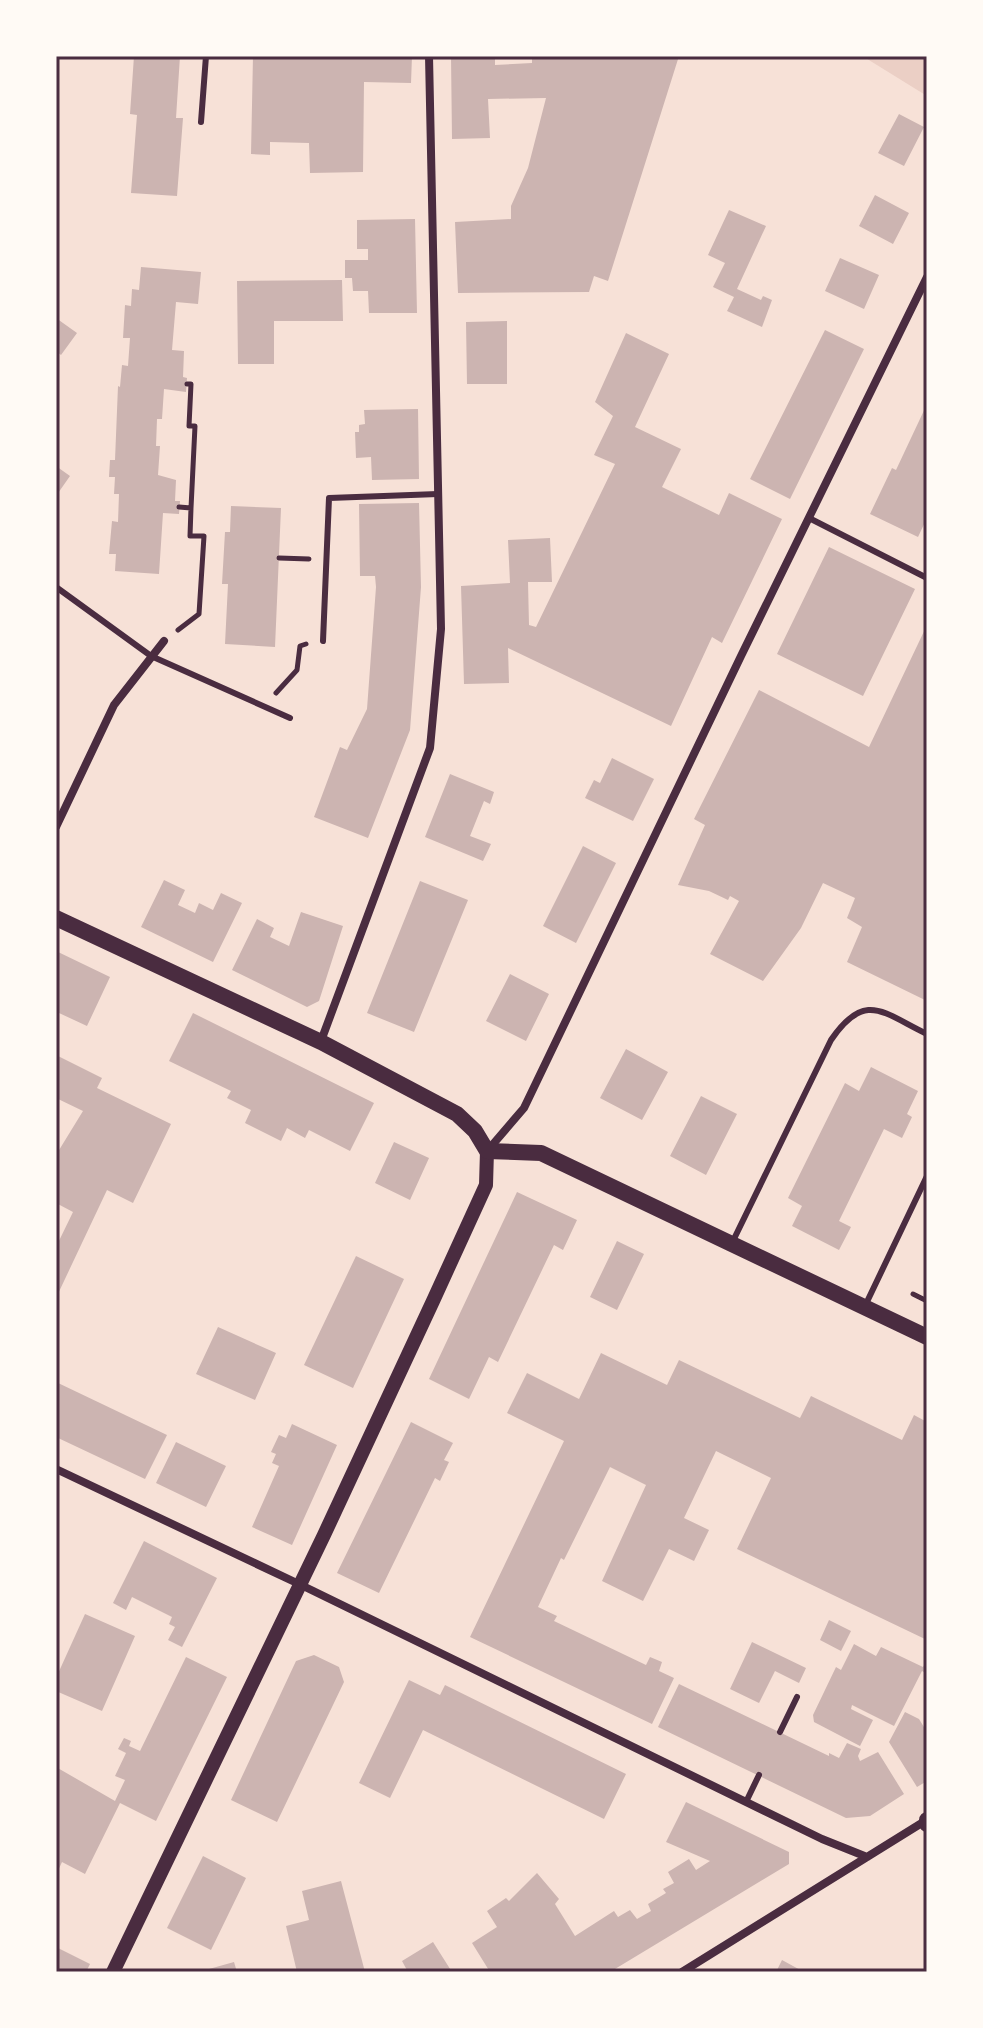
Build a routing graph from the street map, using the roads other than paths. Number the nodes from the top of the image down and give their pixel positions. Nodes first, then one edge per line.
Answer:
1 (206, 56) edge
2 (429, 56) edge
3 (201, 122) dead end
4 (927, 277) edge
5 (438, 494) junction
6 (809, 518) junction
7 (927, 578) edge
8 (56, 587) edge
9 (164, 641) road end
10 (323, 641) road end
11 (151, 656) junction
12 (290, 718) dead end
13 (56, 827) edge
14 (56, 918) edge
15 (927, 1034) edge
16 (321, 1042) junction
17 (487, 1151) junction
18 (927, 1176) edge
19 (732, 1243) junction
20 (865, 1306) junction
21 (927, 1337) edge
22 (56, 1469) edge
23 (299, 1584) junction
24 (797, 1697) dead end
25 (780, 1732) dead end
26 (759, 1775) dead end
27 (746, 1802) junction
28 (926, 1822) edge
29 (867, 1857) junction
30 (113, 1972) edge
31 (682, 1972) edge

1 - 3 lane
2 - 5 street
4 - 6 street
5 - 10 lane
5 - 16 street
6 - 7 lane
6 - 17 street
8 - 11 lane
9 - 11 street
11 - 12 lane
11 - 13 street
14 - 16 main road
15 - 19 lane
16 - 17 main road
17 - 19 main road
17 - 23 street
18 - 20 lane
19 - 20 main road
20 - 21 main road
22 - 23 street
23 - 27 street
23 - 30 street
24 - 25 lane
26 - 27 lane
27 - 29 street
28 - 29 street
29 - 31 street

